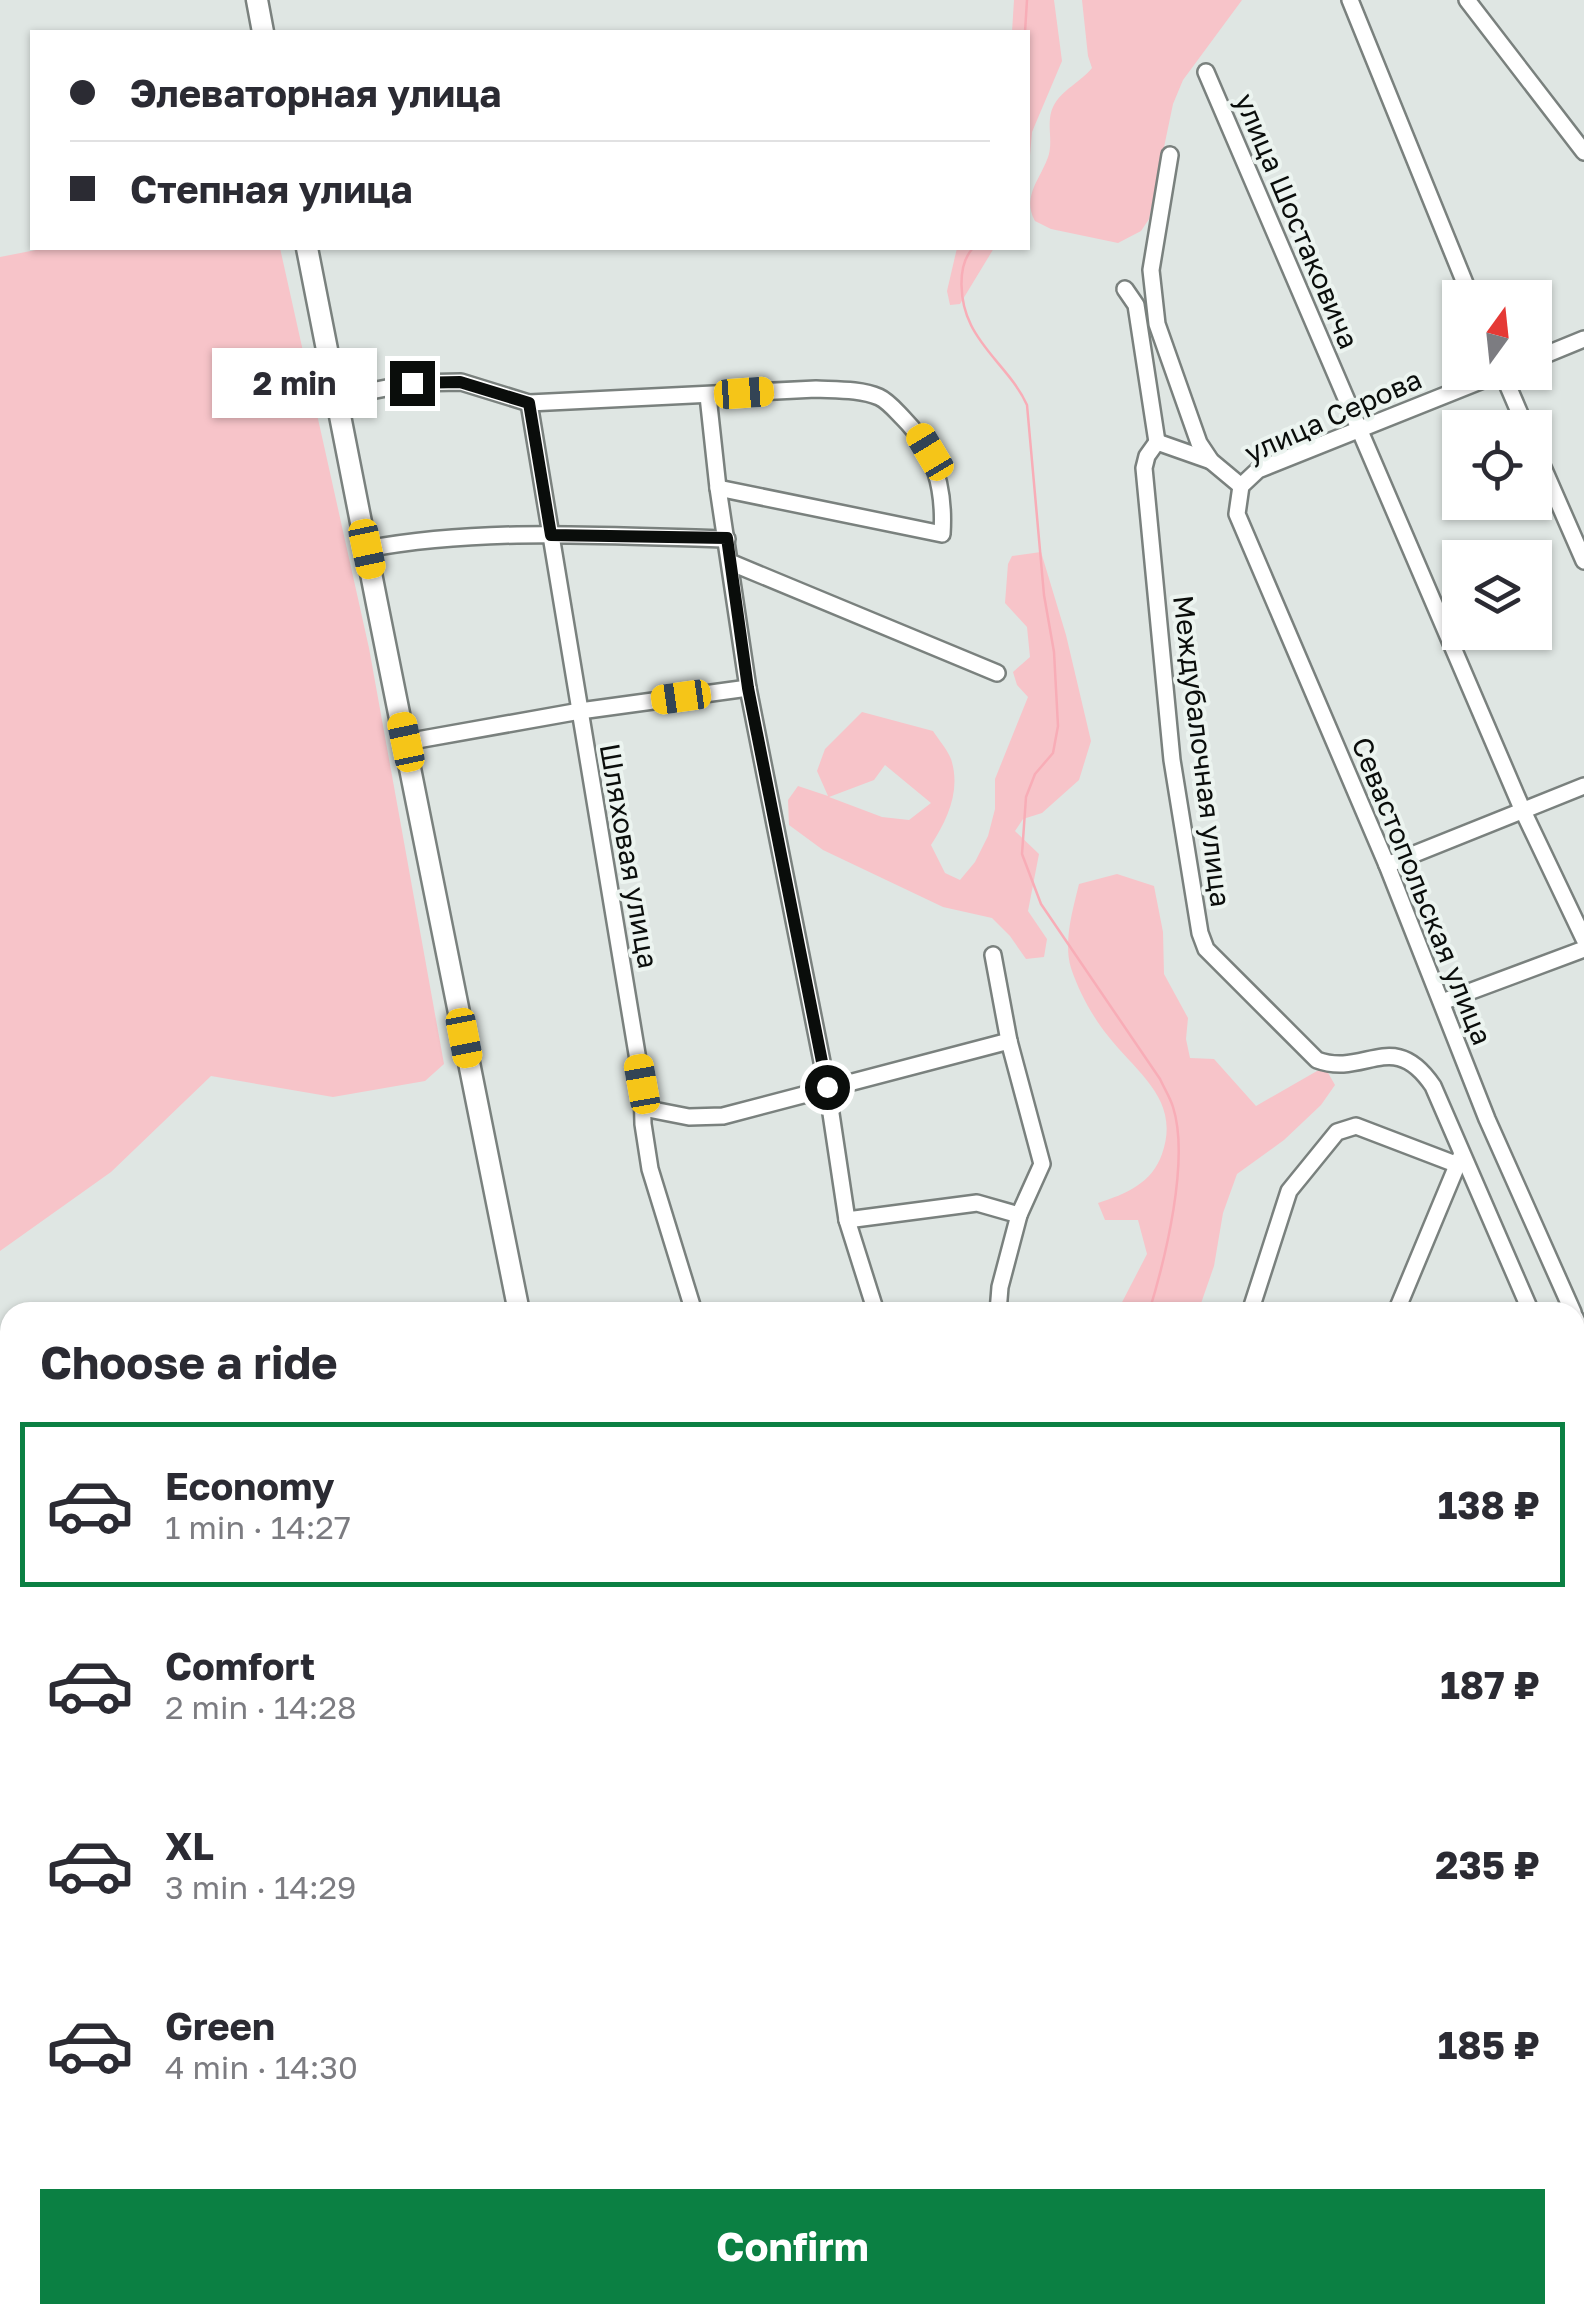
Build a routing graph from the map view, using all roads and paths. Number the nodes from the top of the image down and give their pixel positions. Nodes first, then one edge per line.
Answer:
1 (256, 0) edge
2 (1350, 0) edge
3 (1467, 0) edge
4 (263, 30) edge
5 (1206, 72) dead end
6 (1584, 152) edge
7 (1170, 155) dead end
8 (308, 250) edge
9 (1464, 280) edge
10 (1125, 289) dead end
11 (1584, 339) edge
12 (1552, 352) edge
13 (1457, 390) edge
14 (708, 396) junction
15 (335, 398) junction
16 (529, 403) junction
17 (1358, 428) junction
18 (1157, 442) junction
19 (1211, 461) junction
20 (1241, 486) junction
21 (718, 488) junction
22 (1552, 488) edge
23 (551, 535) junction
24 (727, 538) junction
25 (367, 549) junction
26 (1584, 562) edge
27 (732, 564) junction
28 (997, 673) dead end
29 (748, 688) junction
30 (580, 711) junction
31 (406, 742) junction
32 (1584, 786) edge
33 (1523, 811) junction
34 (1388, 865) junction
35 (1584, 939) edge
36 (1584, 949) edge
37 (993, 955) dead end
38 (1442, 1002) junction
39 (1009, 1041) junction
40 (827, 1087) junction
41 (643, 1108) junction
42 (1460, 1159) junction
43 (1020, 1215) junction
44 (846, 1220) junction
45 (517, 1302) edge
46 (691, 1302) edge
47 (873, 1302) edge
48 (999, 1302) edge
49 (1253, 1302) edge
50 (1400, 1302) edge
51 (1526, 1302) edge
52 (1568, 1302) edge

1 - 4 main road
2 - 9 street
3 - 6 street
5 - 17 street, улица Шостаковича
7 - 19 street
8 - 15 main road
10 - 18 street
11 - 12 street
13 - 17 street, улица Серова
14 - 16 street
14 - 21 street
14 - 21 street
15 - 16 street
15 - 25 main road
16 - 23 street, Шляховая улица
17 - 20 street, улица Серова
17 - 33 street, улица Шостаковича
18 - 19 street
18 - 42 street, Междубалочная улица
19 - 20 street
20 - 34 street, Севастопольская улица
21 - 24 street
22 - 26 street
23 - 24 street
23 - 25 street
23 - 30 street, Шляховая улица
24 - 27 street
25 - 31 main road
27 - 28 street
27 - 29 street
29 - 30 street
29 - 40 street
30 - 31 street
30 - 41 street, Шляховая улица
31 - 45 main road
32 - 33 street
33 - 34 street
33 - 35 street, улица Шостаковича
34 - 38 street, Севастопольская улица
36 - 38 street
37 - 39 street
38 - 52 street, Севастопольская улица
39 - 40 street
39 - 43 street
40 - 41 street
40 - 44 street
41 - 46 street, Шляховая улица
42 - 49 street
42 - 50 street
42 - 51 street
43 - 44 street
43 - 48 street
44 - 47 street

